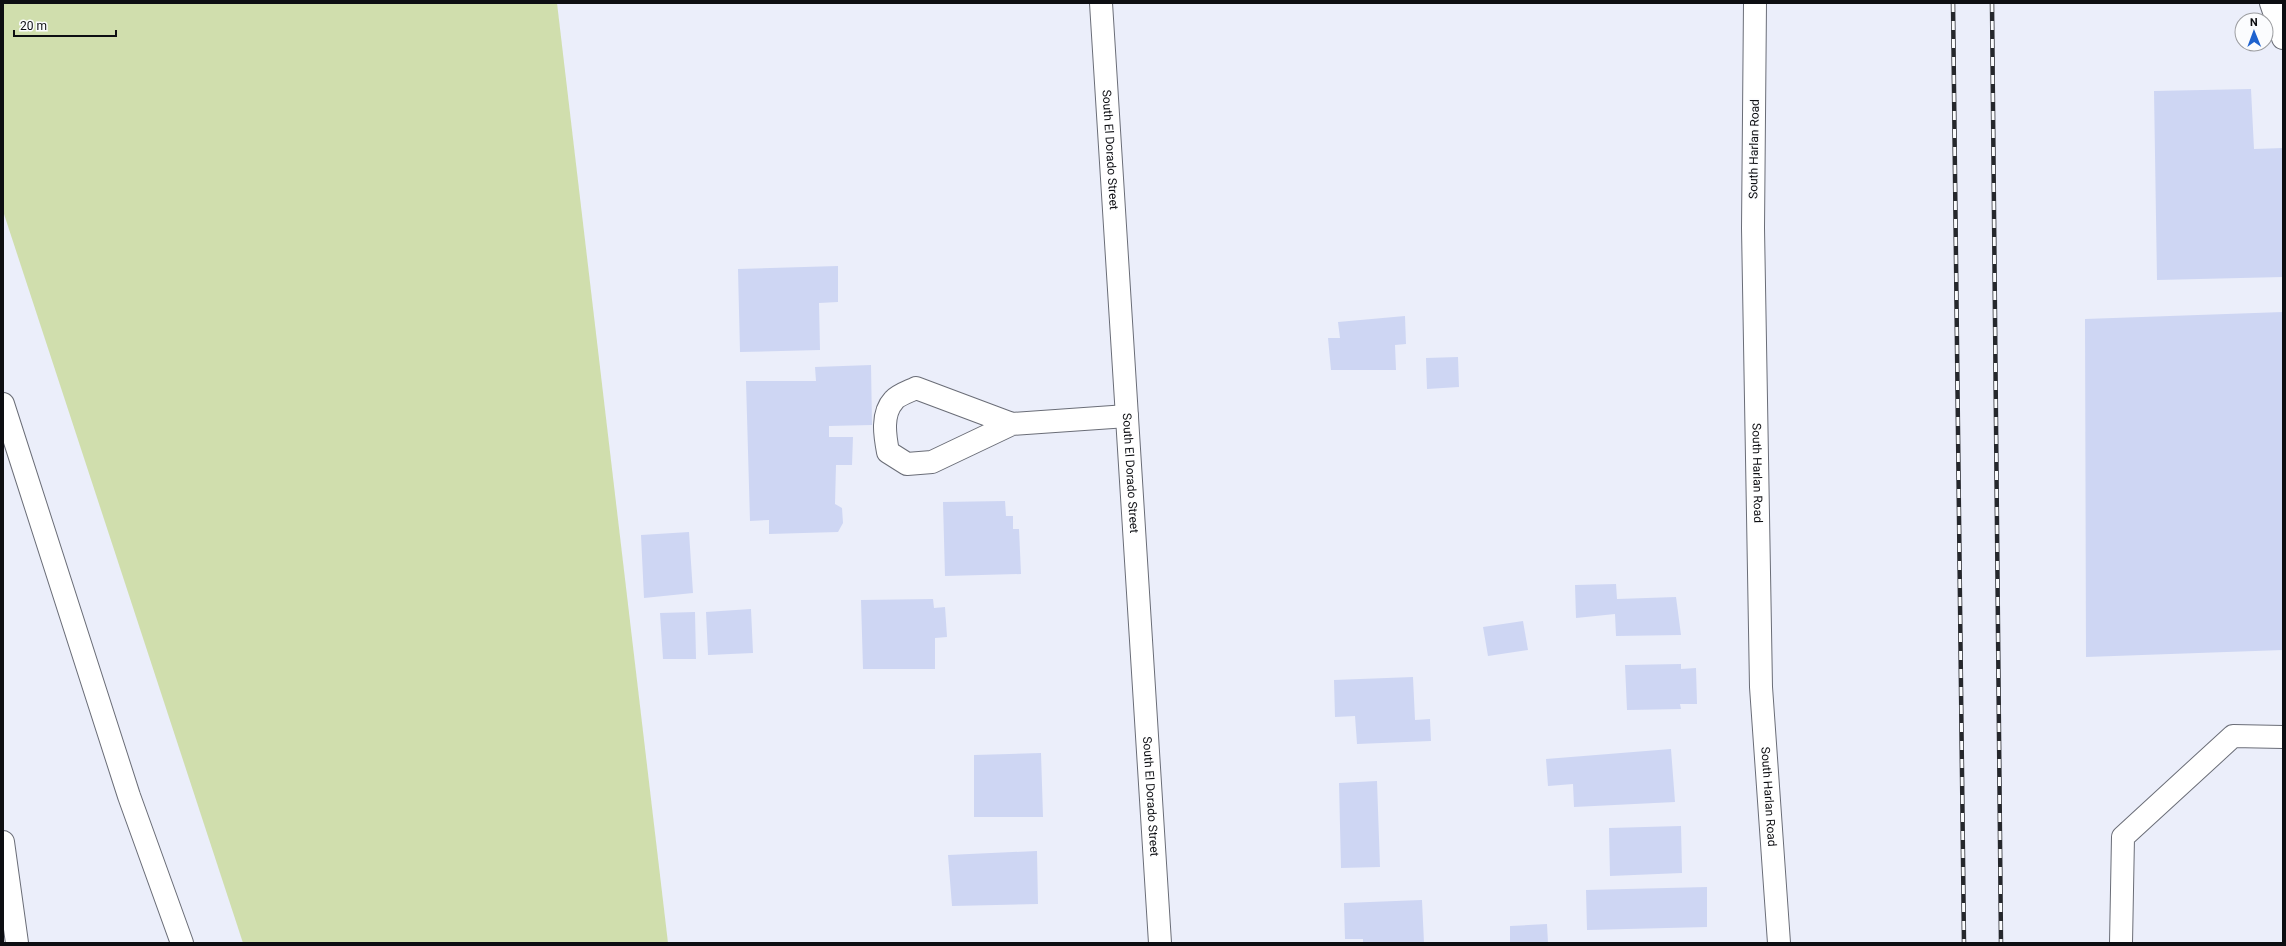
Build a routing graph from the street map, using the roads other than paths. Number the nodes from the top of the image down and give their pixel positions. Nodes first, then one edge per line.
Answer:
1 (1101, 3) edge
2 (1755, 3) edge
3 (2271, 3) edge
4 (2283, 38) edge
5 (3, 404) edge
6 (1127, 416) junction
7 (1012, 424) junction
8 (2283, 737) edge
9 (3, 842) edge
10 (17, 943) edge
11 (182, 943) edge
12 (1160, 943) edge
13 (1779, 943) edge
14 (2121, 943) edge

1 - 6 main road, South El Dorado Street
2 - 13 main road, South Harlan Road
3 - 4 main road
5 - 11 main road
6 - 7 main road
6 - 12 main road, South El Dorado Street
7 - 7 main road
8 - 14 main road
9 - 10 main road

